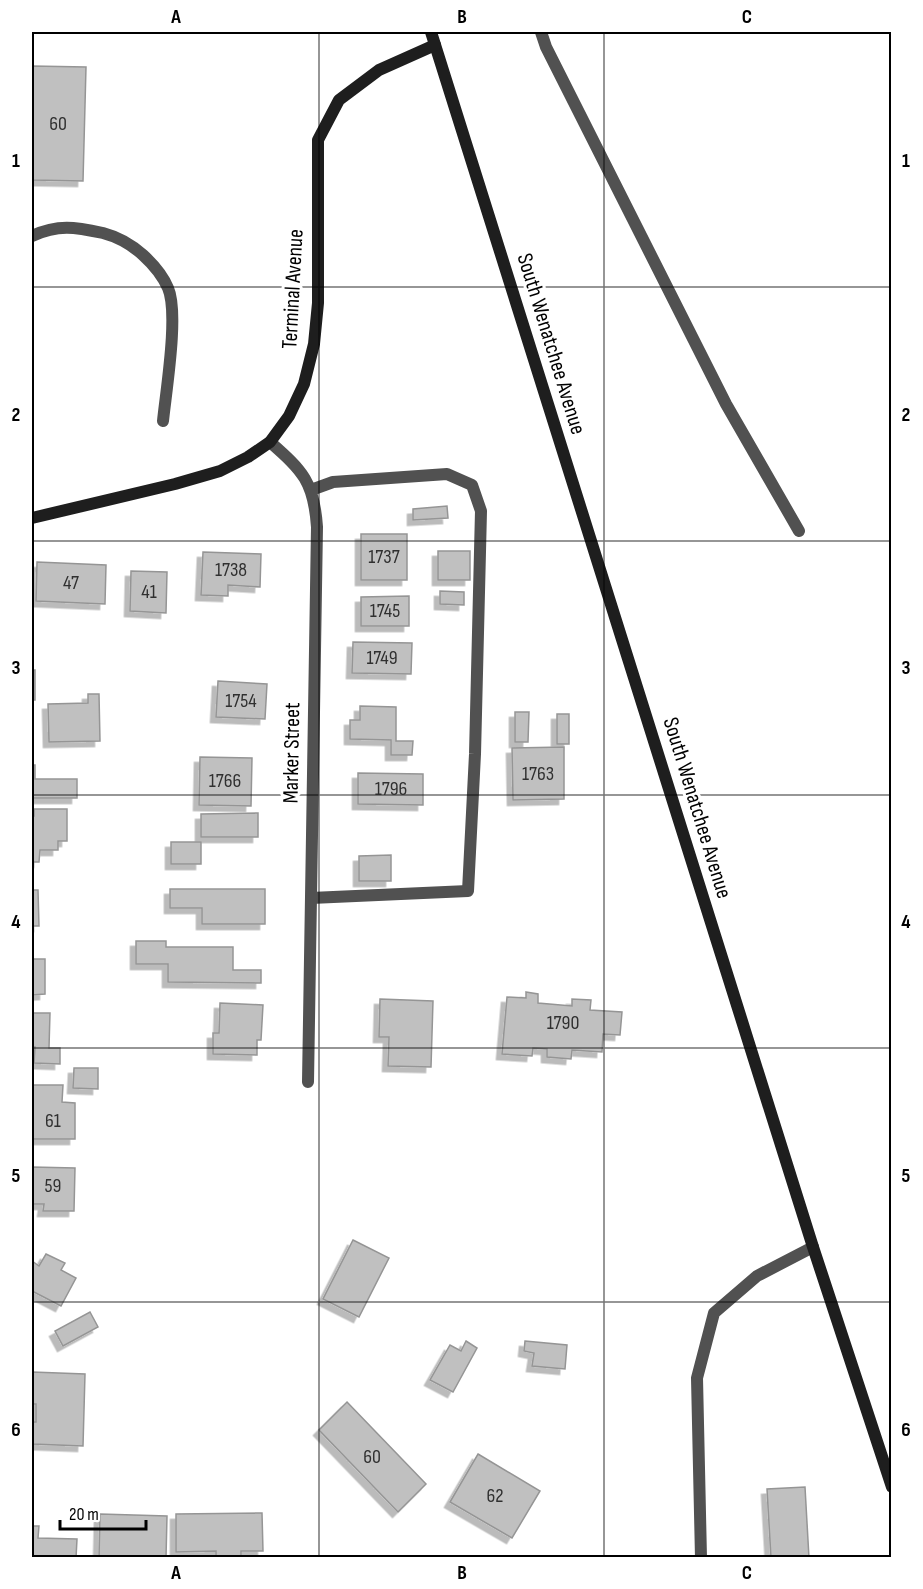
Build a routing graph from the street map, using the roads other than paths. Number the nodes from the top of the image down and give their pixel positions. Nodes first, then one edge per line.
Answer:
1 (431, 32) edge
2 (541, 32) edge
3 (435, 45) junction
4 (32, 236) edge
5 (163, 421) dead end
6 (270, 442) junction
7 (311, 490) junction
8 (32, 518) edge
9 (799, 531) dead end
10 (311, 898) junction
11 (309, 1082) dead end
12 (813, 1247) junction
13 (891, 1487) edge
14 (701, 1557) edge

1 - 3 main road, South Wenatchee Avenue
2 - 9 street
3 - 6 main road, Terminal Avenue
3 - 12 main road, South Wenatchee Avenue
4 - 5 street
6 - 7 street, Marker Street
6 - 8 main road, Terminal Avenue
7 - 10 street, Marker Street
7 - 10 street
10 - 11 street, Marker Street
12 - 13 main road, South Wenatchee Avenue
12 - 14 street

